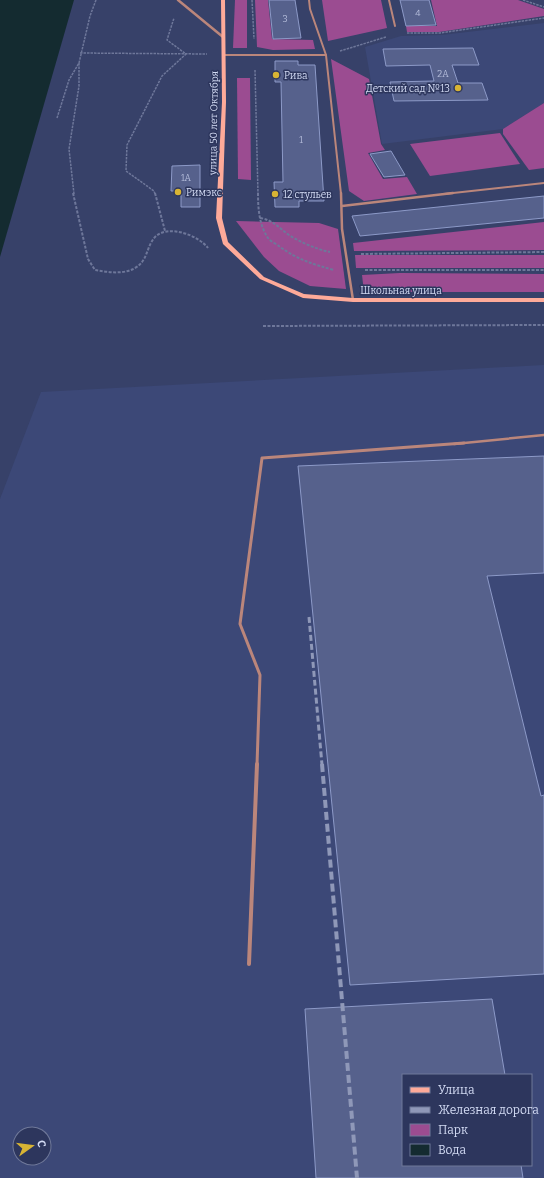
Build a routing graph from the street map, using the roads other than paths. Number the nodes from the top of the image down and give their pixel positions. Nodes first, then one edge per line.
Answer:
1 (223, 0) edge
2 (309, 0) edge
3 (389, 0) edge
4 (179, 1) edge
5 (395, 26) dead end
6 (223, 36) junction
7 (223, 55) junction
8 (326, 55) junction
9 (544, 183) edge
10 (342, 206) junction
11 (262, 278) joint
12 (353, 300) junction
13 (544, 300) edge
14 (544, 435) edge
15 (249, 964) dead end

1 - 6 street, улица 50 лет Октября
2 - 8 lane
3 - 5 lane
4 - 6 street
6 - 7 street, улица 50 лет Октября
7 - 8 lane
7 - 11 street, улица 50 лет Октября
8 - 10 lane
9 - 10 lane
10 - 12 lane
11 - 12 street, Школьная улица
12 - 13 street, Школьная улица
14 - 15 lane

